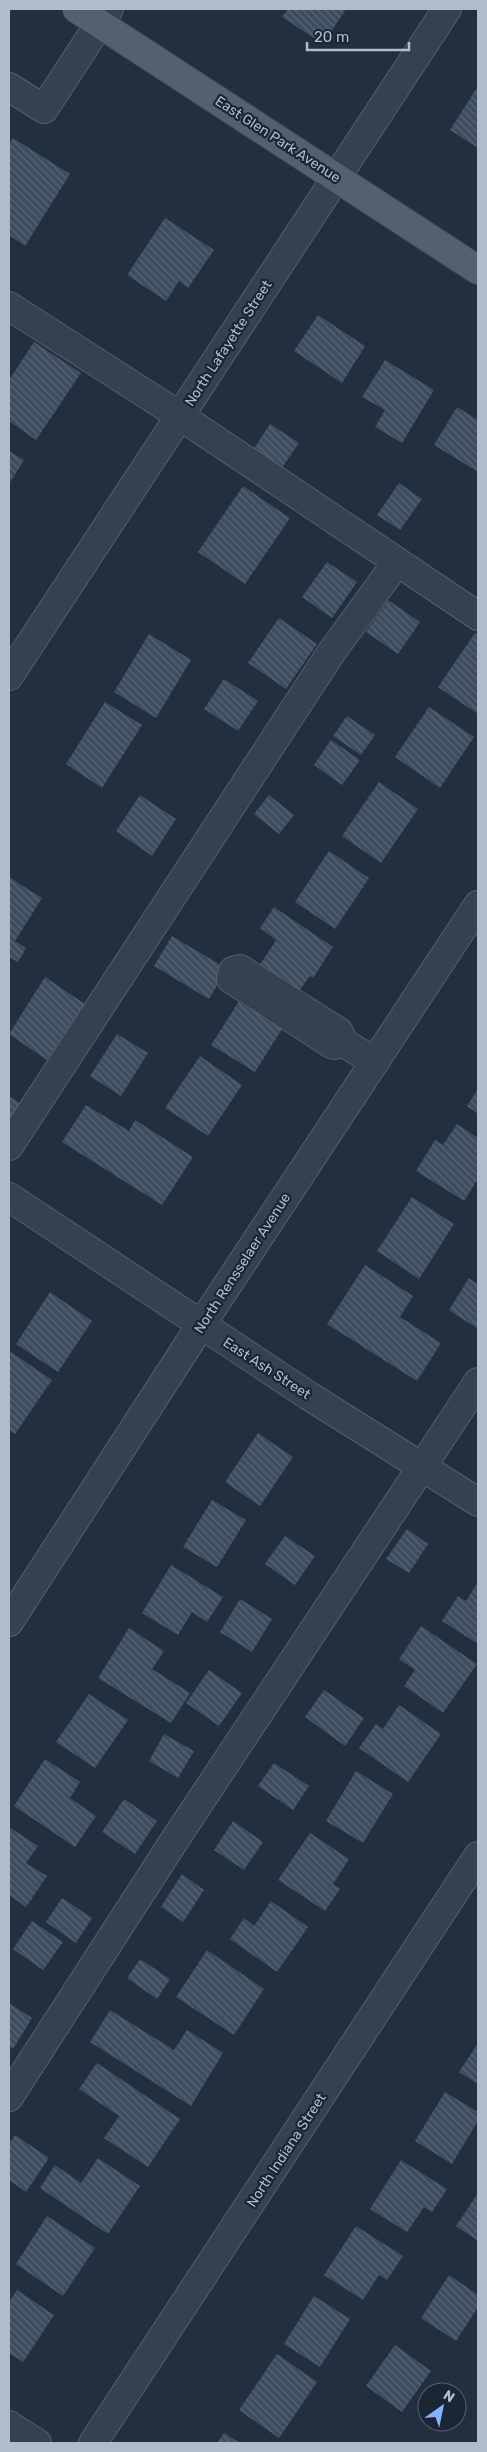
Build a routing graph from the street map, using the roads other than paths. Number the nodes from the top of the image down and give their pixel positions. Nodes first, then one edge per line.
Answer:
1 (447, 9) edge
2 (95, 13) edge
3 (9, 87) edge
4 (338, 177) junction
5 (478, 270) edge
6 (9, 306) edge
7 (180, 416) junction
8 (397, 562) junction
9 (478, 616) edge
10 (9, 676) edge
11 (478, 905) edge
12 (344, 1044) dead end
13 (375, 1062) junction
14 (9, 1146) edge
15 (9, 1197) edge
16 (201, 1325) junction
17 (478, 1382) edge
18 (423, 1467) junction
19 (478, 1502) edge
20 (9, 1622) edge
21 (478, 1856) edge
22 (9, 2097) edge
23 (9, 2425) edge
24 (37, 2443) edge
25 (93, 2443) edge

1 - 4 street, North Lafayette Street
2 - 3 street
2 - 4 main road, East Glen Park Avenue
4 - 5 main road, East Glen Park Avenue
4 - 7 street, North Lafayette Street
6 - 7 street
7 - 8 street
7 - 10 street, North Lafayette Street
8 - 9 street
8 - 14 street
11 - 13 street, North Rensselaer Avenue
12 - 13 street
13 - 16 street, North Rensselaer Avenue
15 - 16 street, East Ash Street
16 - 18 street, East Ash Street
16 - 20 street, North Rensselaer Avenue
17 - 18 street
18 - 19 street, East Ash Street
18 - 22 street
21 - 25 street, North Indiana Street
23 - 24 street

